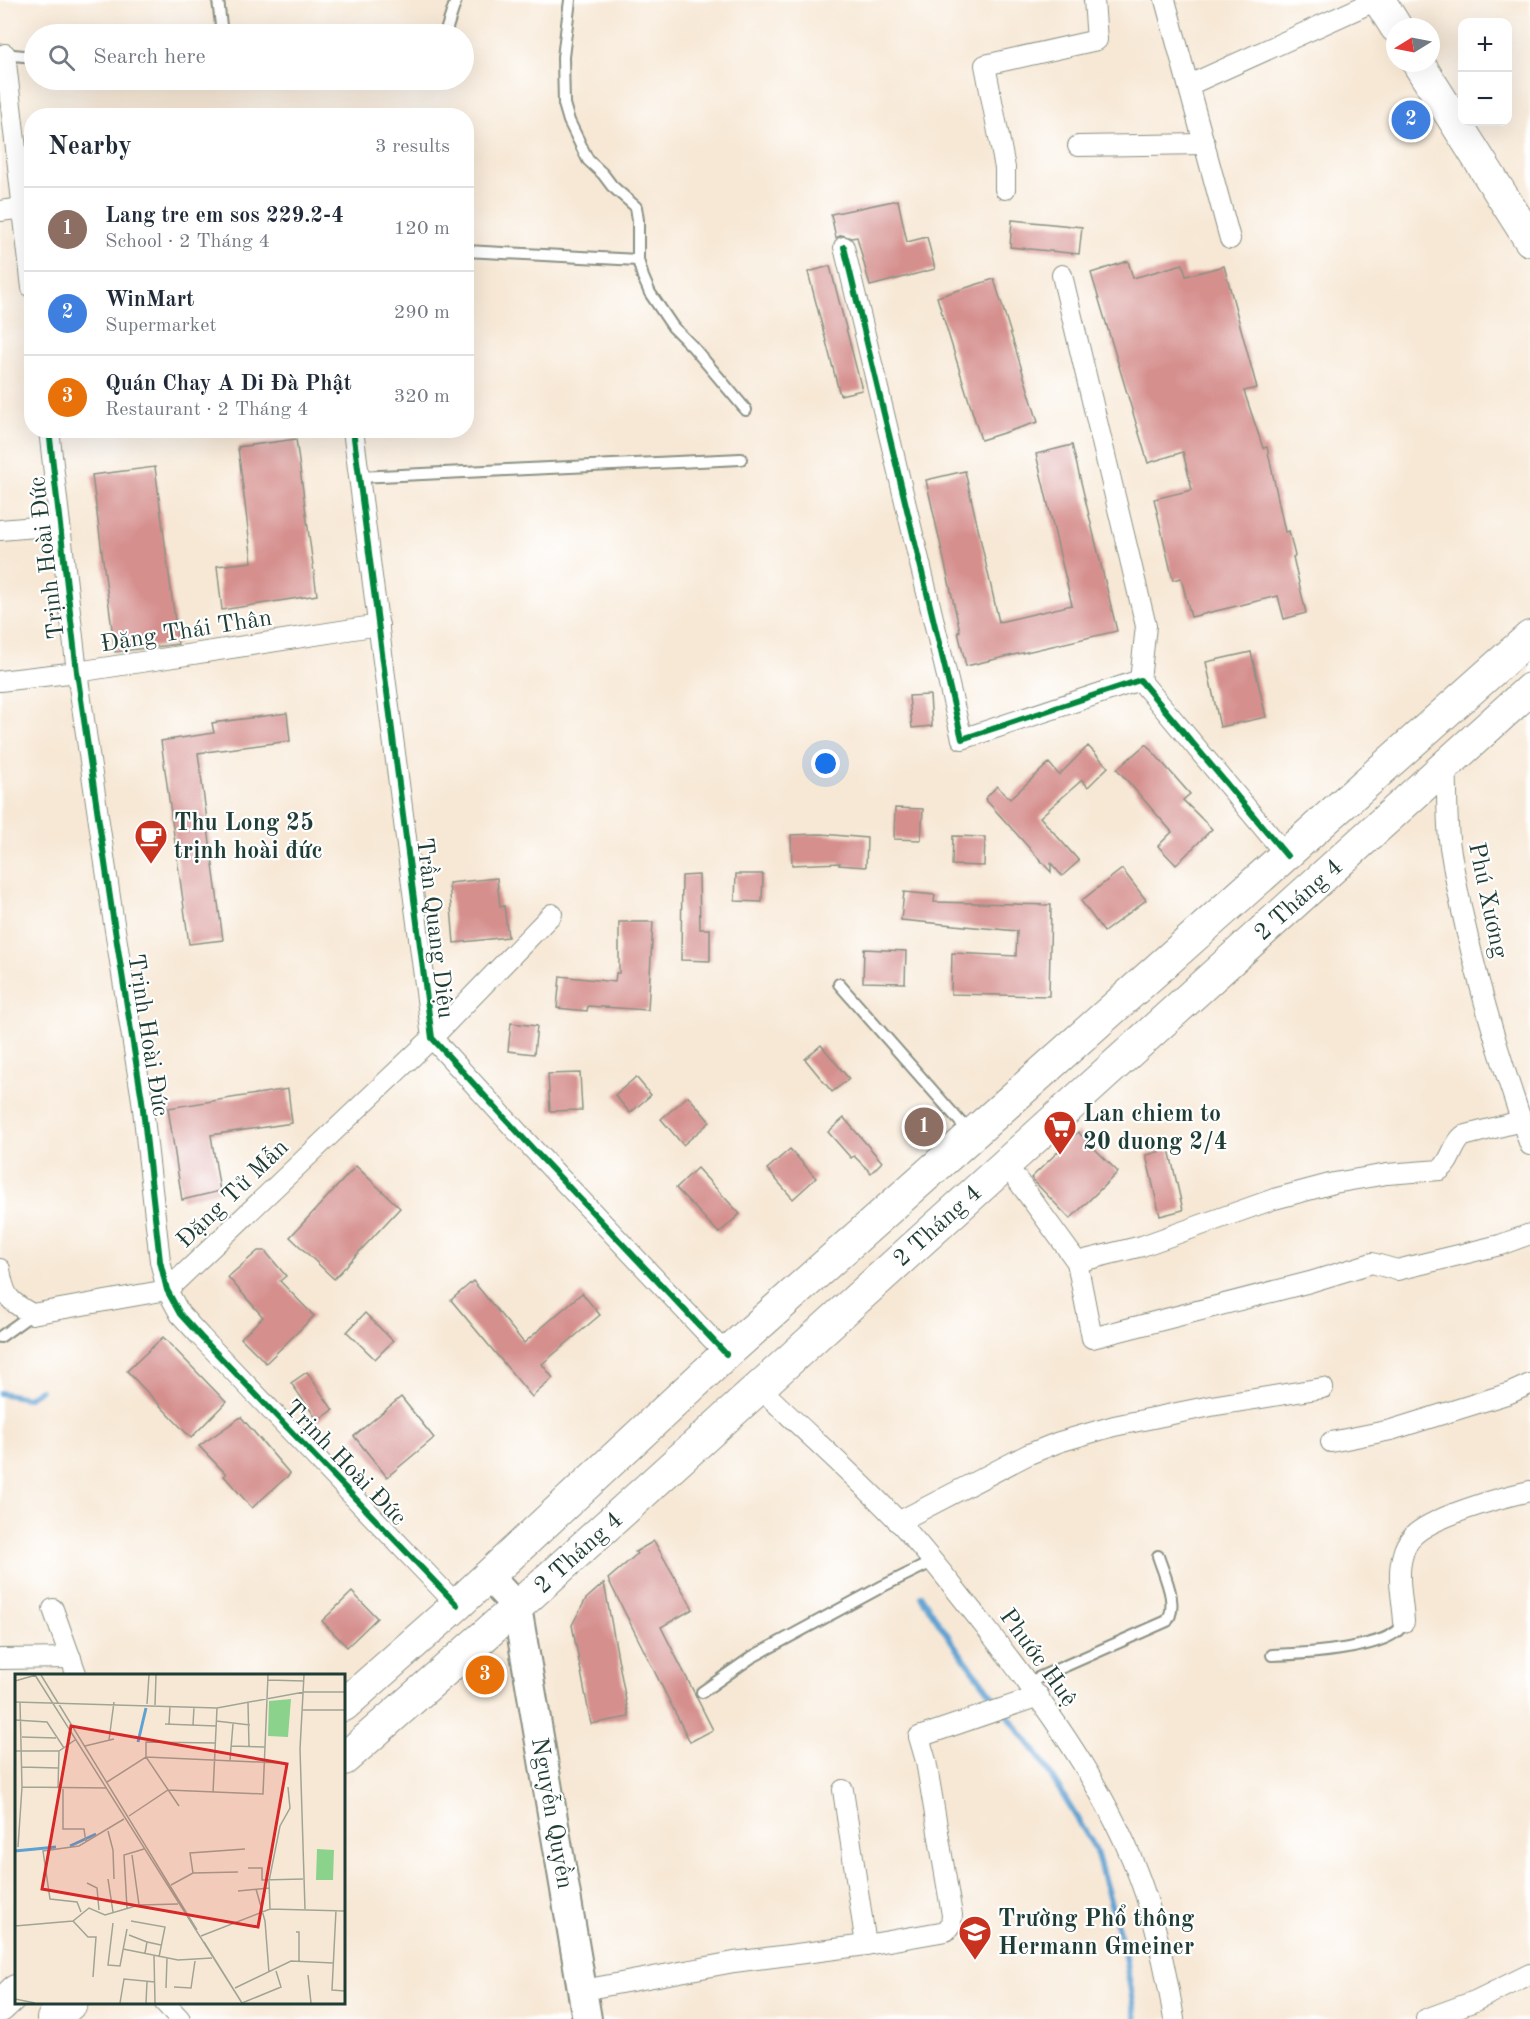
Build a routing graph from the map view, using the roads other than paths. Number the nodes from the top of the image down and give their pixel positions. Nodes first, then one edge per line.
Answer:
1 (218, 0) edge
2 (456, 0) edge
3 (570, 0) edge
4 (1094, 0) edge
5 (1165, 0) edge
6 (1378, 0) edge
7 (1390, 18) edge
8 (221, 24) edge
9 (448, 24) edge
10 (3, 54) edge
11 (24, 56) edge
12 (1424, 72) edge
13 (1189, 85) junction
14 (1205, 144) junction
15 (1078, 146) dead end
16 (24, 189) edge
17 (1005, 189) dead end
18 (24, 208) edge
19 (0, 211) edge
20 (1230, 239) dead end
21 (1530, 240) edge
22 (844, 247) dead end
23 (474, 251) edge
24 (638, 260) junction
25 (1062, 275) dead end
26 (746, 410) dead end
27 (50, 438) edge
28 (354, 438) edge
29 (741, 459) dead end
30 (359, 477) junction
31 (60, 525) junction
32 (0, 530) edge
33 (378, 626) junction
34 (1530, 637) edge
35 (77, 672) junction
36 (1140, 680) junction
37 (0, 681) edge
38 (1530, 689) edge
39 (1446, 765) junction
40 (1287, 856) junction
41 (552, 914) dead end
42 (839, 984) dead end
43 (432, 1038) junction
44 (1521, 1121) junction
45 (972, 1136) junction
46 (1530, 1145) edge
47 (1005, 1163) junction
48 (1530, 1234) edge
49 (1077, 1262) junction
50 (0, 1269) edge
51 (167, 1290) junction
52 (32, 1314) junction
53 (0, 1337) edge
54 (726, 1354) junction
55 (1530, 1384) edge
56 (760, 1388) junction
57 (1323, 1388) dead end
58 (1330, 1442) dead end
59 (1530, 1491) edge
60 (898, 1522) junction
61 (1158, 1557) dead end
62 (934, 1561) junction
63 (489, 1577) junction
64 (457, 1605) junction
65 (517, 1607) junction
66 (53, 1609) dead end
67 (1404, 1623) joint
68 (1272, 1655) dead end
69 (0, 1659) edge
70 (74, 1667) edge
71 (1034, 1689) junction
72 (702, 1692) dead end
73 (345, 1704) edge
74 (345, 1758) edge
75 (843, 1790) dead end
76 (866, 1945) junction
77 (1530, 1974) edge
78 (583, 1990) junction
79 (15, 1992) edge
80 (70, 2004) edge
81 (166, 2004) edge
82 (0, 2006) edge
83 (53, 2019) edge
84 (180, 2019) edge
85 (587, 2019) edge
86 (1174, 2019) edge
87 (1426, 2019) edge

1 - 8 lane
2 - 9 lane
3 - 24 lane
4 - 17 street
5 - 13 street
6 - 7 main road
6 - 13 street
10 - 11 lane
10 - 16 street
12 - 21 main road
13 - 14 street
14 - 15 street
14 - 20 street
18 - 19 street
22 - 36 street
23 - 24 lane
24 - 26 lane
25 - 36 street
27 - 31 street, Trịnh Hoài Đức
28 - 30 street, Trần Quang Diệu
29 - 30 lane
30 - 33 street, Trần Quang Diệu
31 - 32 street
31 - 35 street, Trịnh Hoài Đức
33 - 35 street, Đặng Thái Thân
33 - 43 street, Trần Quang Diệu
34 - 40 main road, 2 Tháng 4
35 - 37 street, Đặng Thái Thân
35 - 51 street, Trịnh Hoài Đức
36 - 40 street
38 - 39 main road, 2 Tháng 4
39 - 44 street, Phú Xương
39 - 47 main road, 2 Tháng 4
40 - 45 main road, 2 Tháng 4
41 - 43 street, Đặng Tử Mẫn
42 - 45 lane
43 - 51 street, Đặng Tử Mẫn
43 - 54 street, Trần Quang Diệu
44 - 46 street, Phú Xương
44 - 49 street
45 - 54 main road, 2 Tháng 4
47 - 49 street
47 - 56 main road, 2 Tháng 4
48 - 49 street
50 - 52 street
51 - 52 street
51 - 64 street, Trịnh Hoài Đức
52 - 53 lane
54 - 63 main road, 2 Tháng 4
55 - 58 street
56 - 60 street, Phước Huệ
56 - 65 main road, 2 Tháng 4
57 - 60 street
59 - 67 street
60 - 62 street, Phước Huệ
61 - 71 lane
62 - 71 street, Phước Huệ
62 - 72 lane
63 - 64 main road, 2 Tháng 4
63 - 65 street
64 - 73 main road, 2 Tháng 4
65 - 74 main road, 2 Tháng 4
65 - 78 street, Nguyễn Quyền
66 - 70 street
67 - 68 lane
69 - 70 street
71 - 76 street
71 - 86 street, Phước Huệ
75 - 76 street
76 - 78 street
77 - 87 street
78 - 85 street, Nguyễn Quyền
79 - 82 main road
80 - 83 main road
81 - 84 street

